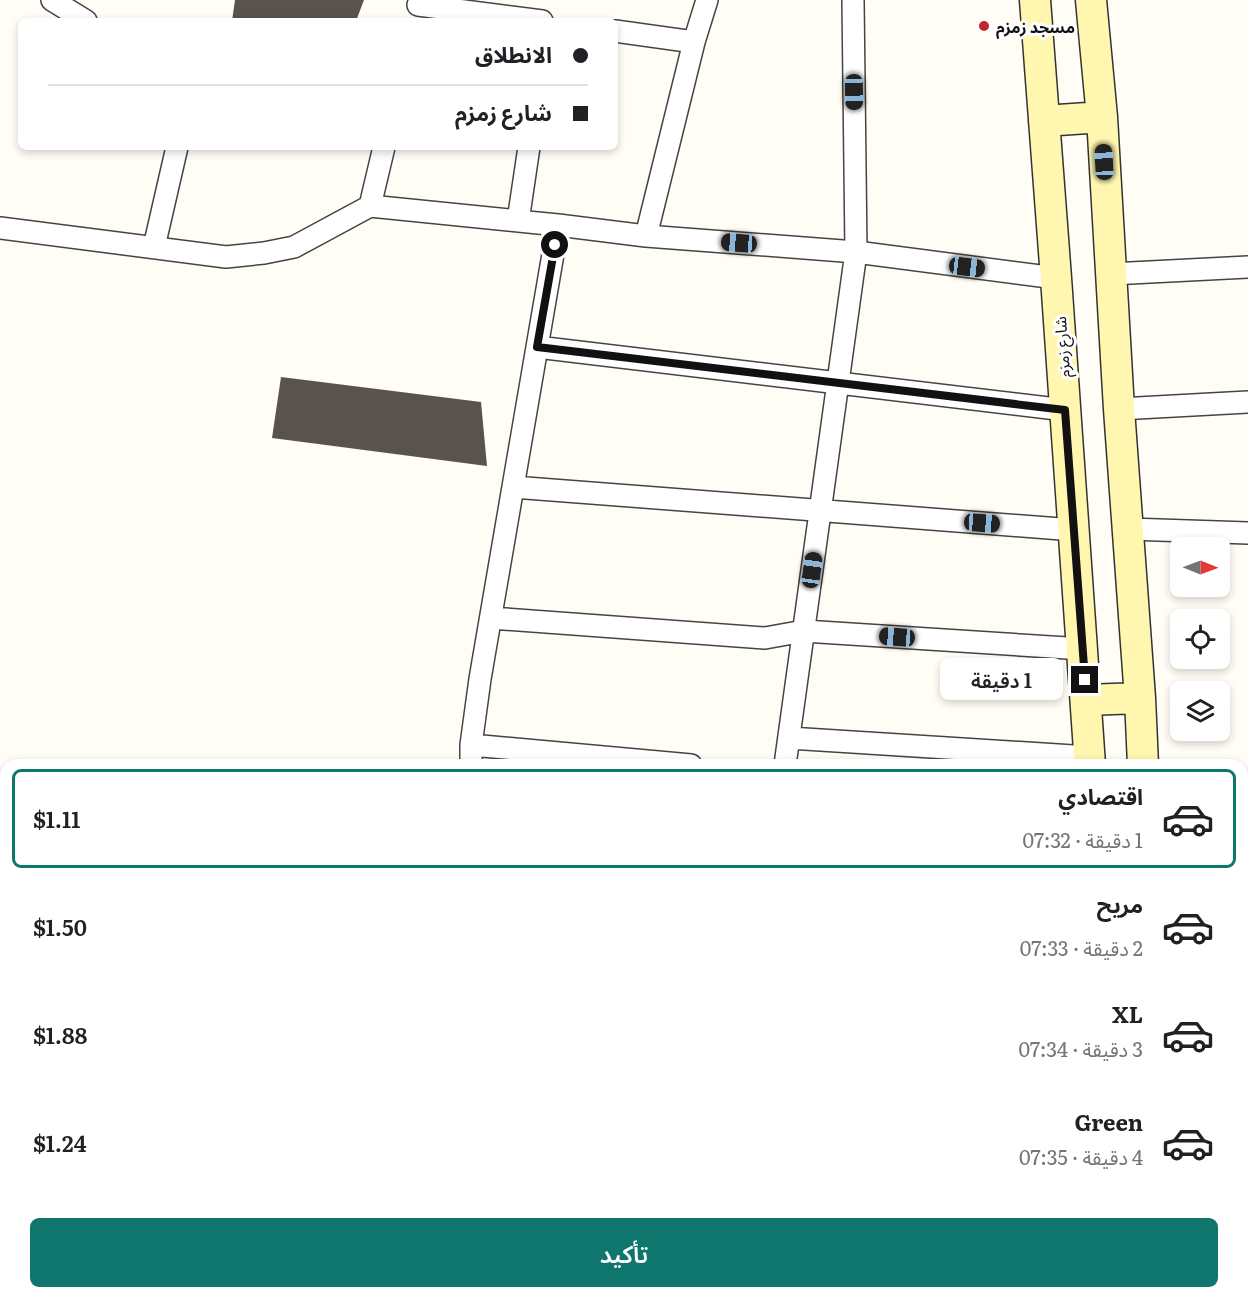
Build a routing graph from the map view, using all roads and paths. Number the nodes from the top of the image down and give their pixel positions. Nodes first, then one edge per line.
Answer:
1 (52, 0) edge
2 (707, 0) edge
3 (853, 0) edge
4 (1035, 0) edge
5 (1091, 0) edge
6 (417, 9) edge
7 (81, 18) edge
8 (511, 18) edge
9 (618, 31) edge
10 (694, 42) junction
11 (1102, 117) junction
12 (1044, 121) junction
13 (176, 150) edge
14 (383, 150) edge
15 (529, 150) edge
16 (370, 206) junction
17 (518, 221) junction
18 (558, 225) junction
19 (0, 228) edge
20 (646, 237) junction
21 (154, 247) junction
22 (856, 252) junction
23 (1248, 267) edge
24 (1111, 274) junction
25 (1056, 278) junction
26 (537, 347) junction
27 (838, 382) junction
28 (1248, 402) edge
29 (1119, 409) junction
30 (1065, 410) junction
31 (513, 487) junction
32 (820, 510) junction
33 (1129, 529) junction
34 (1074, 530) junction
35 (1248, 533) edge
36 (490, 618) junction
37 (804, 631) junction
38 (1083, 649) junction
39 (1140, 698) junction
40 (1086, 700) junction
41 (789, 738) junction
42 (471, 755) edge
43 (559, 759) edge
44 (786, 759) edge
45 (1064, 759) edge
46 (1090, 759) edge
47 (1143, 759) edge

1 - 7 street
2 - 10 street
3 - 22 street
4 - 12 main road, شارع زمزم
5 - 11 main road
6 - 8 street
9 - 10 street
10 - 20 street
11 - 12 main road
11 - 24 main road
12 - 25 main road, شارع زمزم
13 - 21 street
14 - 16 street
15 - 17 street
16 - 17 street
16 - 21 street
17 - 18 street
18 - 20 street
18 - 26 street
19 - 21 street
20 - 22 street
22 - 25 street
22 - 27 street
23 - 24 street
24 - 29 main road
25 - 30 main road, شارع زمزم
26 - 27 street
26 - 31 street
27 - 30 street
27 - 32 street
28 - 29 street
29 - 33 main road
30 - 34 main road, شارع زمزم
31 - 32 street
31 - 36 street
32 - 34 street
32 - 37 street
33 - 35 street
33 - 39 main road
34 - 38 main road, شارع زمزم
36 - 37 street
36 - 42 street
37 - 38 street
37 - 41 street
38 - 40 main road, شارع زمزم
39 - 40 main road
39 - 47 main road
40 - 46 main road, شارع زمزم
41 - 44 street
41 - 45 street
42 - 43 street

